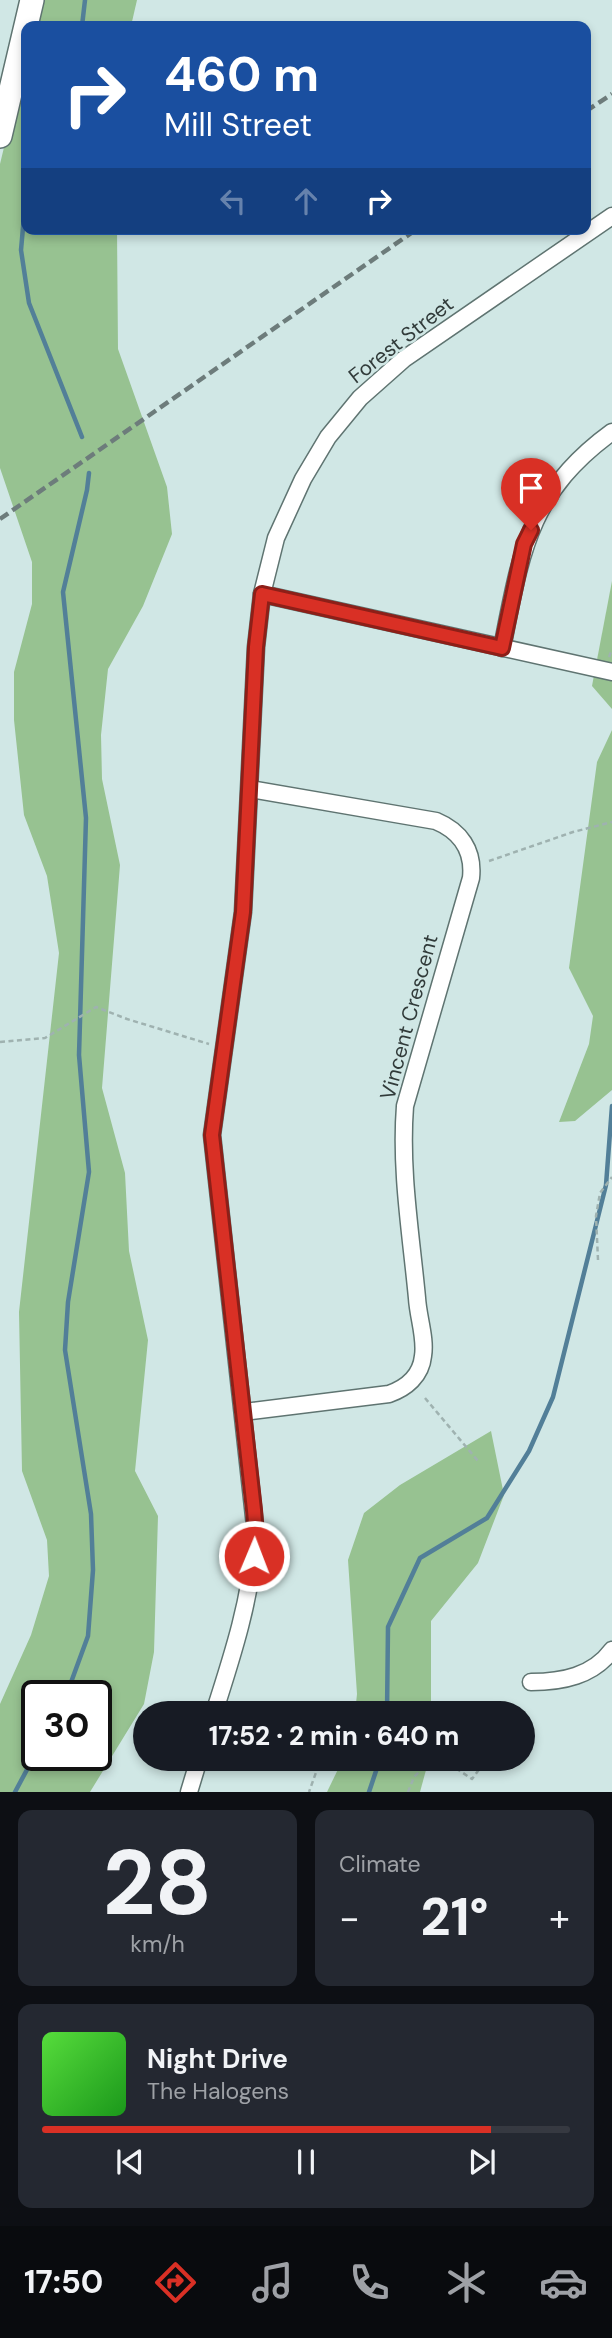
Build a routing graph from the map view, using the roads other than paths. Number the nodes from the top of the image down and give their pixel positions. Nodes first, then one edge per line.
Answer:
1 (32, 0) edge
2 (27, 21) edge
3 (21, 47) edge
4 (0, 136) edge
5 (612, 215) edge
6 (591, 230) edge
7 (583, 235) edge
8 (612, 432) edge
9 (262, 594) junction
10 (502, 648) junction
11 (612, 672) edge
12 (250, 789) junction
13 (244, 1412) junction
14 (612, 1650) edge
15 (531, 1682) dead end
16 (218, 1701) edge
17 (195, 1771) edge
18 (188, 1792) edge

1 - 2 street
3 - 4 street
5 - 6 street, Forest Street
7 - 9 street, Forest Street
8 - 10 street
9 - 10 street
9 - 12 street, Forest Street
10 - 11 street
12 - 13 street, Forest Street
12 - 13 street, Vincent Crescent
13 - 16 street, Forest Street
14 - 15 street
17 - 18 street

